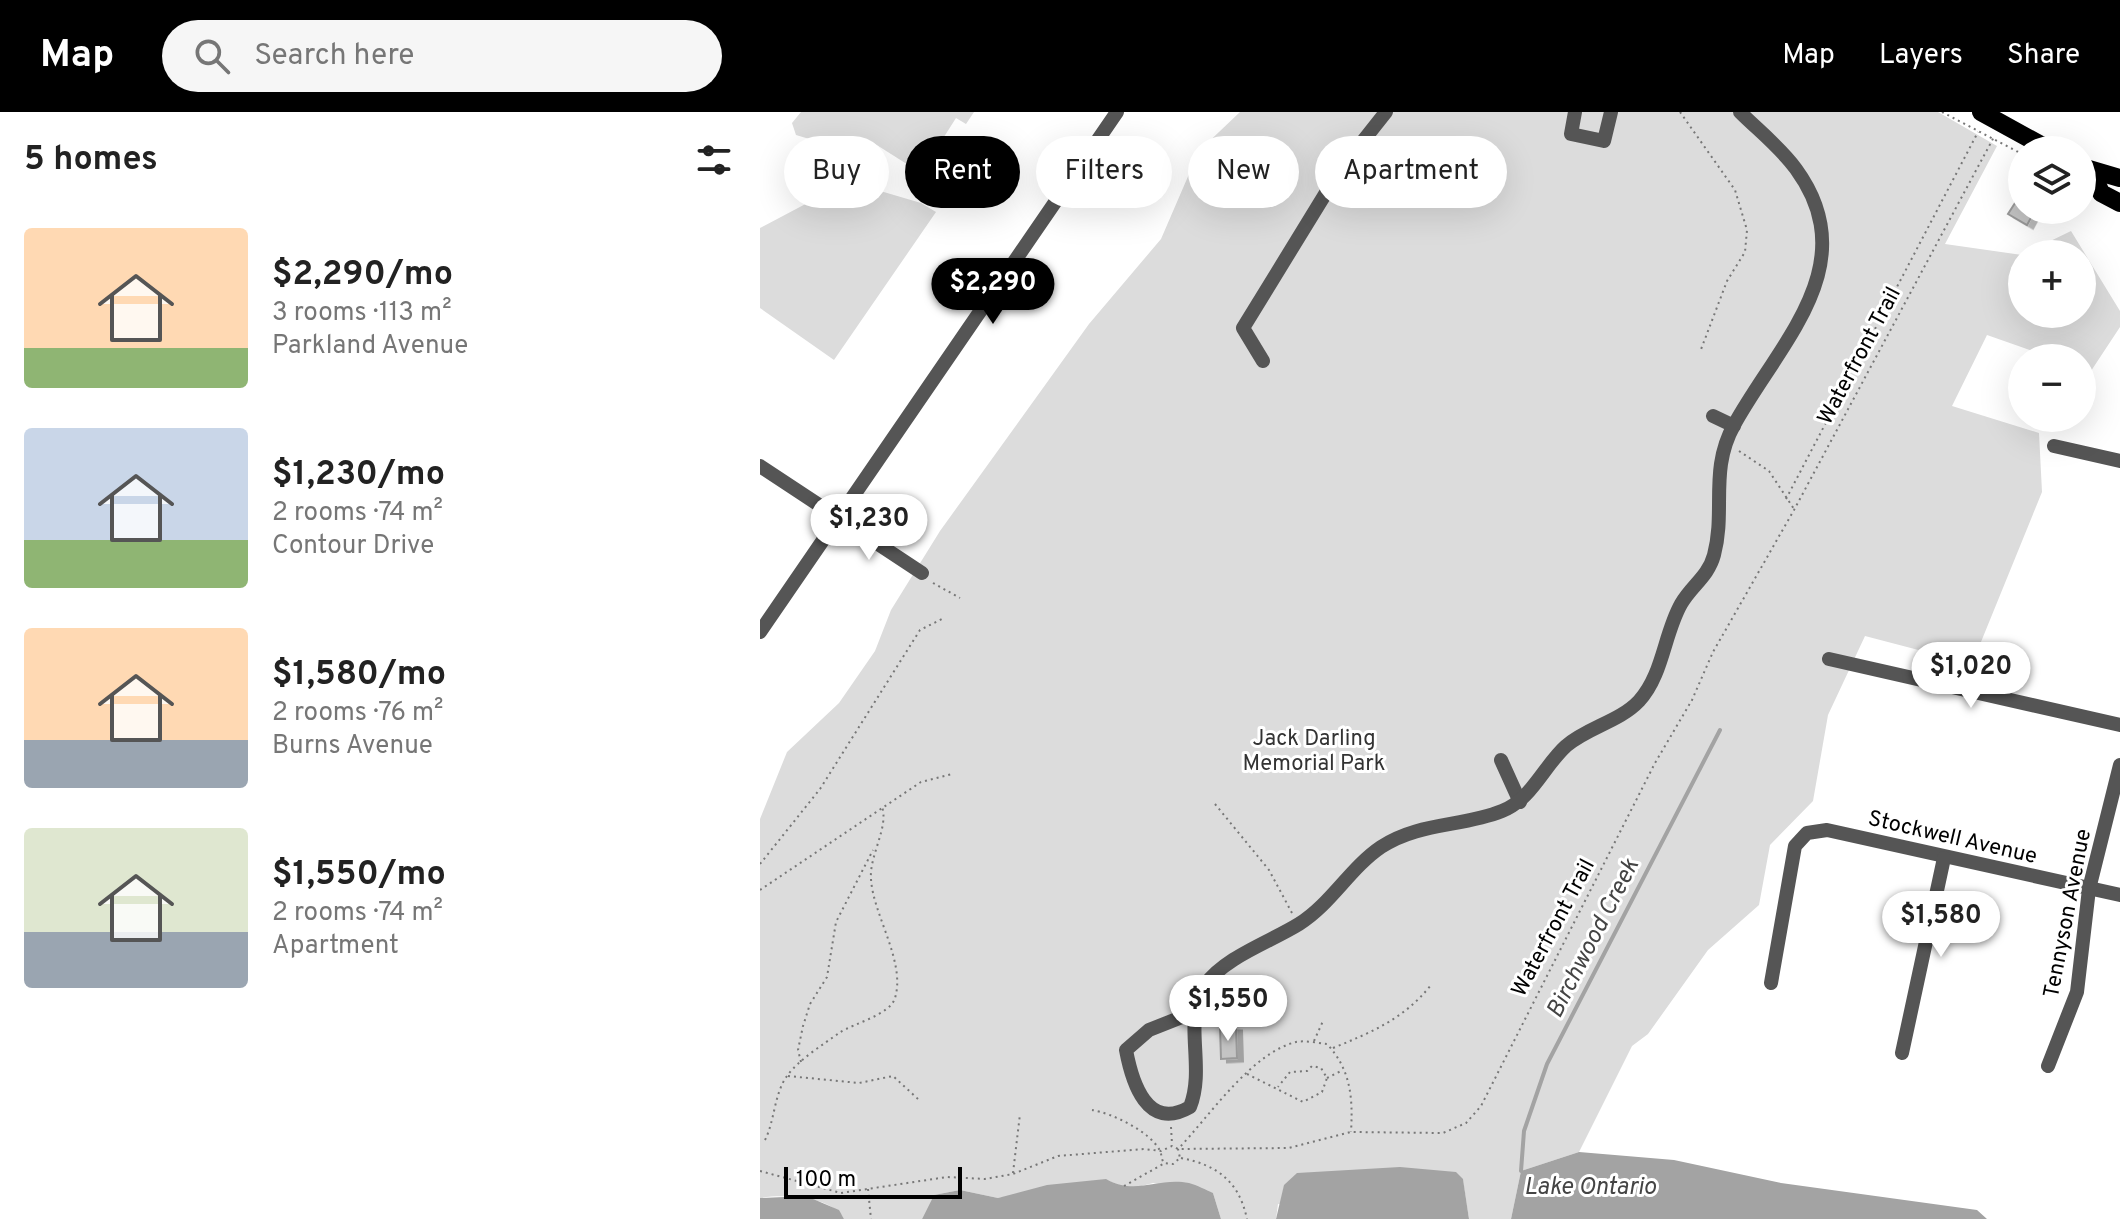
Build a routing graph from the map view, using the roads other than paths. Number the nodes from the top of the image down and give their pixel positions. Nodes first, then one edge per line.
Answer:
1 (1117, 112) edge
2 (1386, 112) edge
3 (1575, 112) edge
4 (1611, 112) edge
5 (1740, 112) edge
6 (1981, 112) edge
7 (2025, 136) edge
8 (2096, 171) edge
9 (2120, 178) edge
10 (2096, 184) edge
11 (2120, 203) edge
12 (1263, 361) dead end
13 (1713, 416) dead end
14 (1734, 426) junction
15 (2054, 446) dead end
16 (2120, 461) edge
17 (760, 466) edge
18 (837, 519) junction
19 (922, 573) road end
20 (760, 632) edge
21 (1829, 659) dead end
22 (2120, 725) edge
23 (1501, 760) dead end
24 (2120, 765) edge
25 (1520, 802) junction
26 (1944, 858) junction
27 (2089, 889) junction
28 (2120, 895) edge
29 (1771, 983) dead end
30 (1192, 1013) junction
31 (1902, 1053) dead end
32 (2048, 1066) dead end

1 - 18 street
2 - 12 street
3 - 4 street
5 - 14 street
6 - 7 main road
8 - 9 main road
10 - 11 main road
13 - 14 street
14 - 25 street
15 - 16 street
17 - 18 street
18 - 19 street
18 - 20 street
21 - 22 street
23 - 25 street
24 - 27 street, Tennyson Avenue
25 - 30 street
26 - 27 street, Stockwell Avenue
26 - 29 street, Stockwell Avenue
26 - 31 street
27 - 28 street, Stockwell Avenue
27 - 32 street, Tennyson Avenue
30 - 30 street

